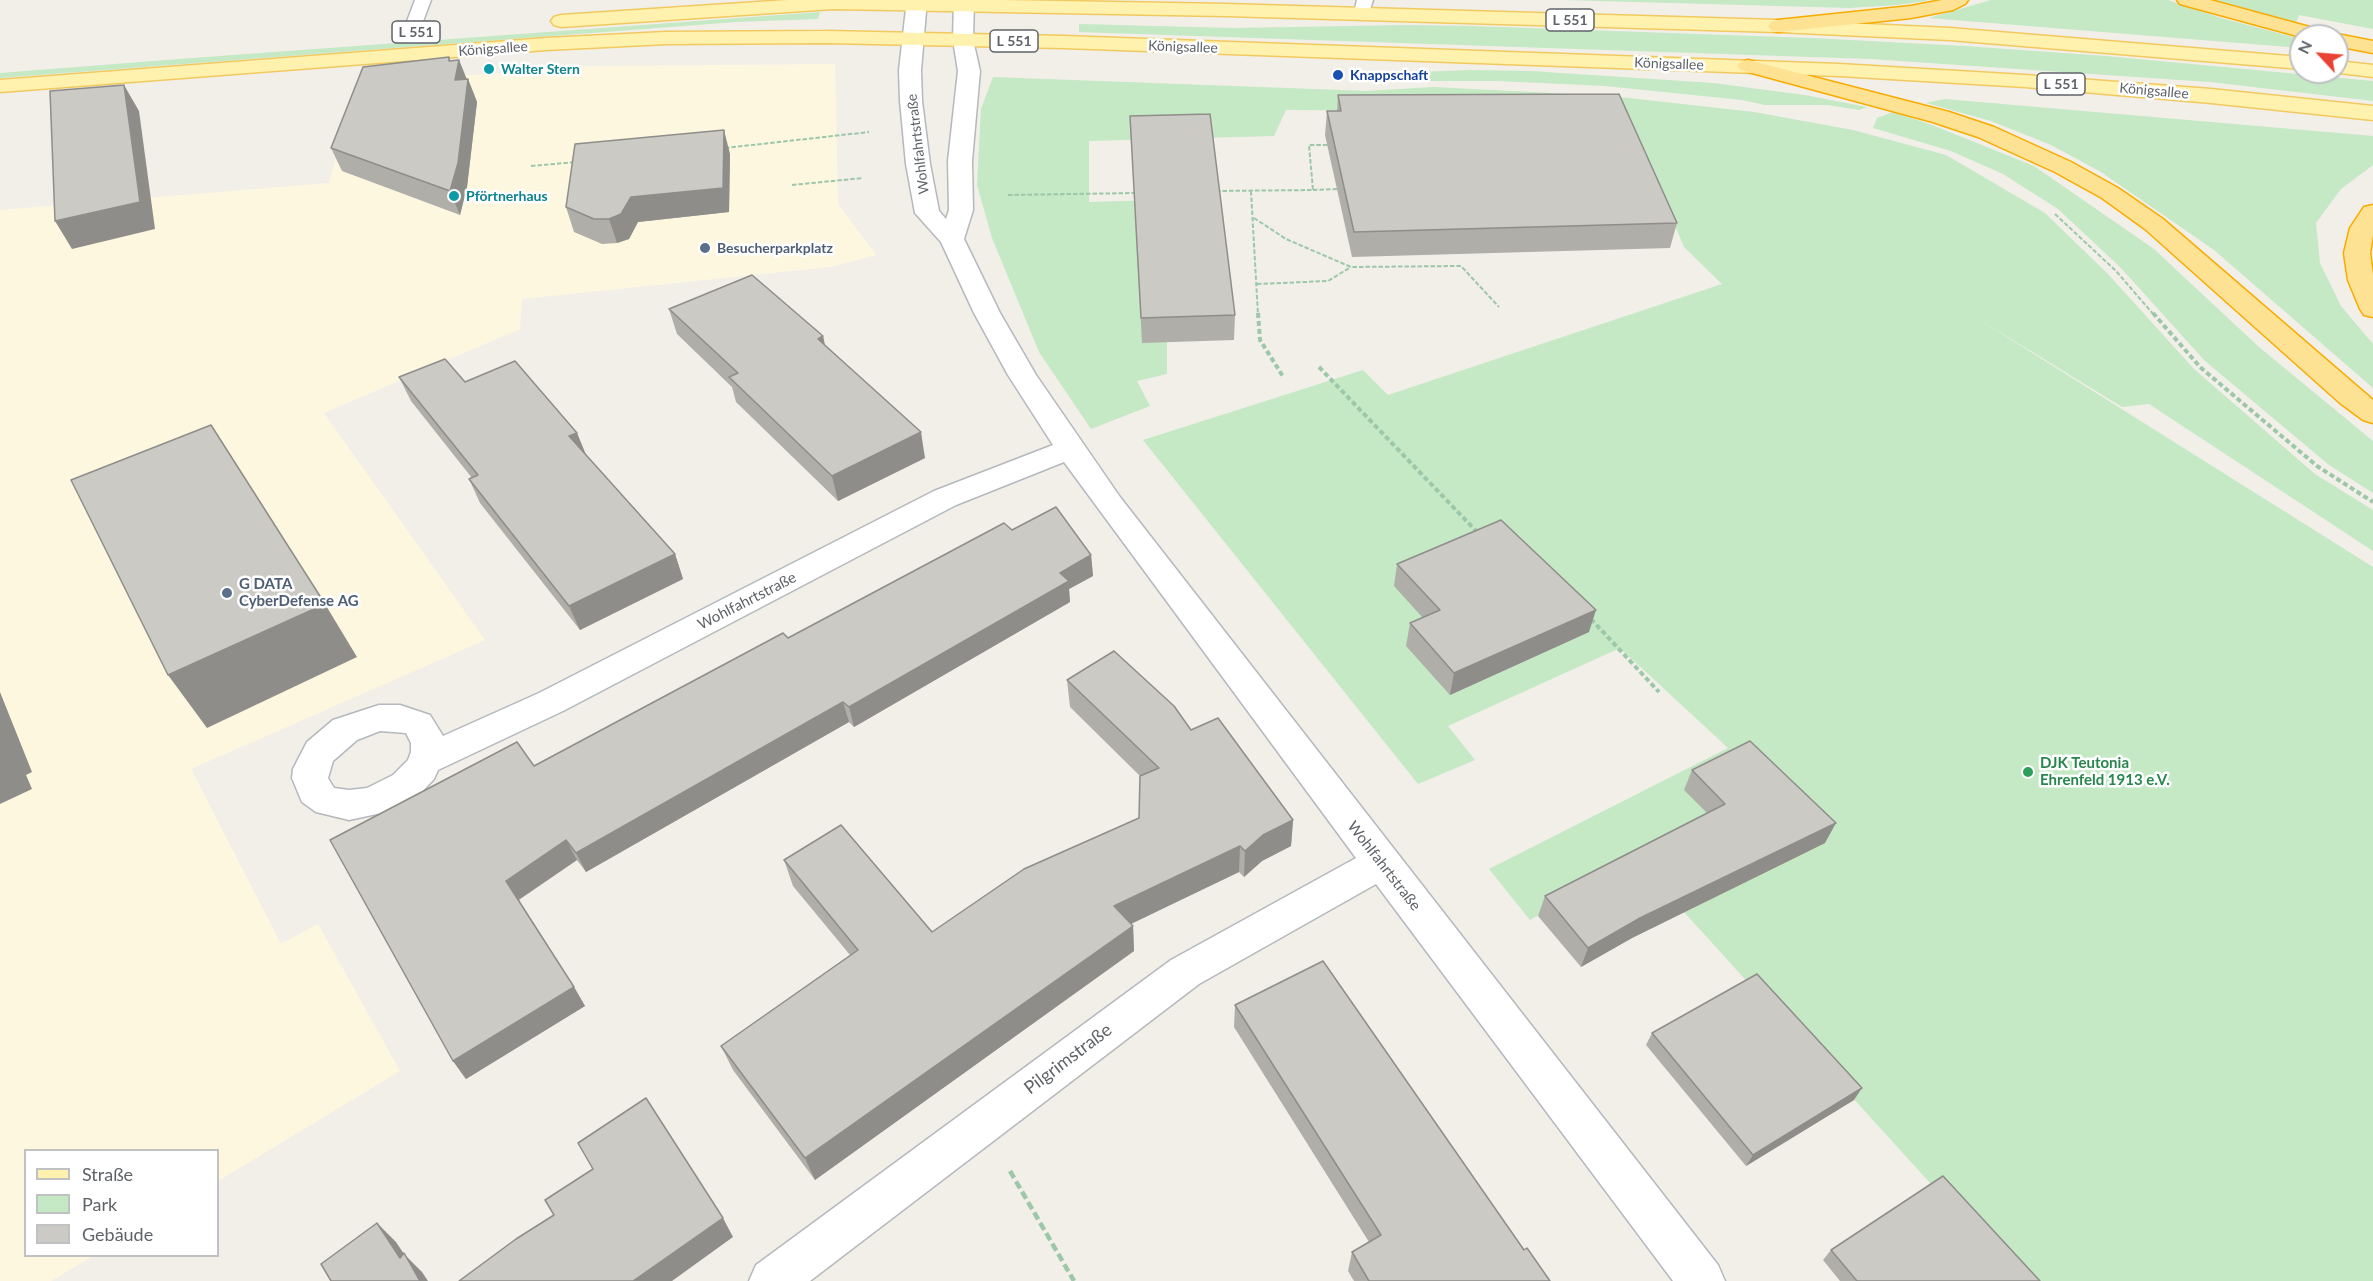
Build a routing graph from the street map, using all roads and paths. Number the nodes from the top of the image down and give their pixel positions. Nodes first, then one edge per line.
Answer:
1 (423, 0) edge
2 (1958, 0) edge
3 (2187, 0) edge
4 (916, 2) edge
5 (964, 2) edge
6 (1364, 7) edge
7 (541, 23) dead end
8 (1778, 26) junction
9 (2289, 27) edge
10 (435, 31) dead end
11 (411, 32) junction
12 (388, 34) dead end
13 (914, 39) junction
14 (963, 40) junction
15 (2349, 42) edge
16 (2373, 47) edge
17 (2289, 62) edge
18 (1748, 66) junction
19 (2349, 68) edge
20 (2373, 71) edge
21 (0, 86) edge
22 (2373, 113) edge
23 (870, 132) dead end
24 (1333, 145) edge
25 (715, 149) edge
26 (577, 162) edge
27 (531, 166) dead end
28 (863, 178) dead end
29 (792, 185) dead end
30 (1349, 189) edge
31 (1313, 190) junction
32 (1216, 191) edge
33 (1251, 191) junction
34 (1145, 192) edge
35 (1008, 195) dead end
36 (2050, 210) dead end
37 (2373, 212) edge
38 (1254, 218) junction
39 (952, 239) junction
40 (1351, 267) junction
41 (1257, 284) junction
42 (1499, 307) dead end
43 (2373, 309) edge
44 (1319, 367) dead end
45 (1284, 378) dead end
46 (2373, 414) edge
47 (1070, 449) junction
48 (2373, 502) edge
49 (1484, 540) edge
50 (1588, 616) edge
51 (1659, 692) dead end
52 (426, 760) dead end
53 (1381, 863) junction
54 (983, 1123) junction
55 (772, 1281) edge
56 (1074, 1281) edge
57 (1702, 1281) edge

1 - 11 lane
2 - 8 highway
3 - 9 highway
4 - 5 main road, Königsallee / L 551
4 - 7 main road, Königsallee / L 551
4 - 13 street
5 - 6 main road, Königsallee / L 551
5 - 14 street
6 - 8 main road, Königsallee / L 551
8 - 17 main road, Königsallee / L 551
10 - 11 main road, L 551
11 - 12 main road, L 551
13 - 14 main road, Königsallee / L 551
13 - 21 main road, Königsallee / L 551
13 - 39 street, Wohlfahrtstraße
14 - 18 main road, Königsallee / L 551
14 - 39 street
15 - 16 highway
18 - 22 main road, Königsallee / L 551
18 - 46 highway
19 - 20 main road
23 - 25 path
24 - 31 path
26 - 27 path
28 - 29 path
30 - 31 path
31 - 33 path
32 - 33 path
33 - 38 path
34 - 35 path
36 - 48 path
37 - 43 highway
38 - 40 path
38 - 41 path
39 - 47 street, Wohlfahrtstraße
40 - 41 path
40 - 42 path
41 - 45 path
44 - 49 path
47 - 52 street, Wohlfahrtstraße
47 - 53 street, Wohlfahrtstraße
50 - 51 path
53 - 54 street, Pilgrimstraße
53 - 57 street, Wohlfahrtstraße
54 - 55 street, Pilgrimstraße
54 - 56 path

